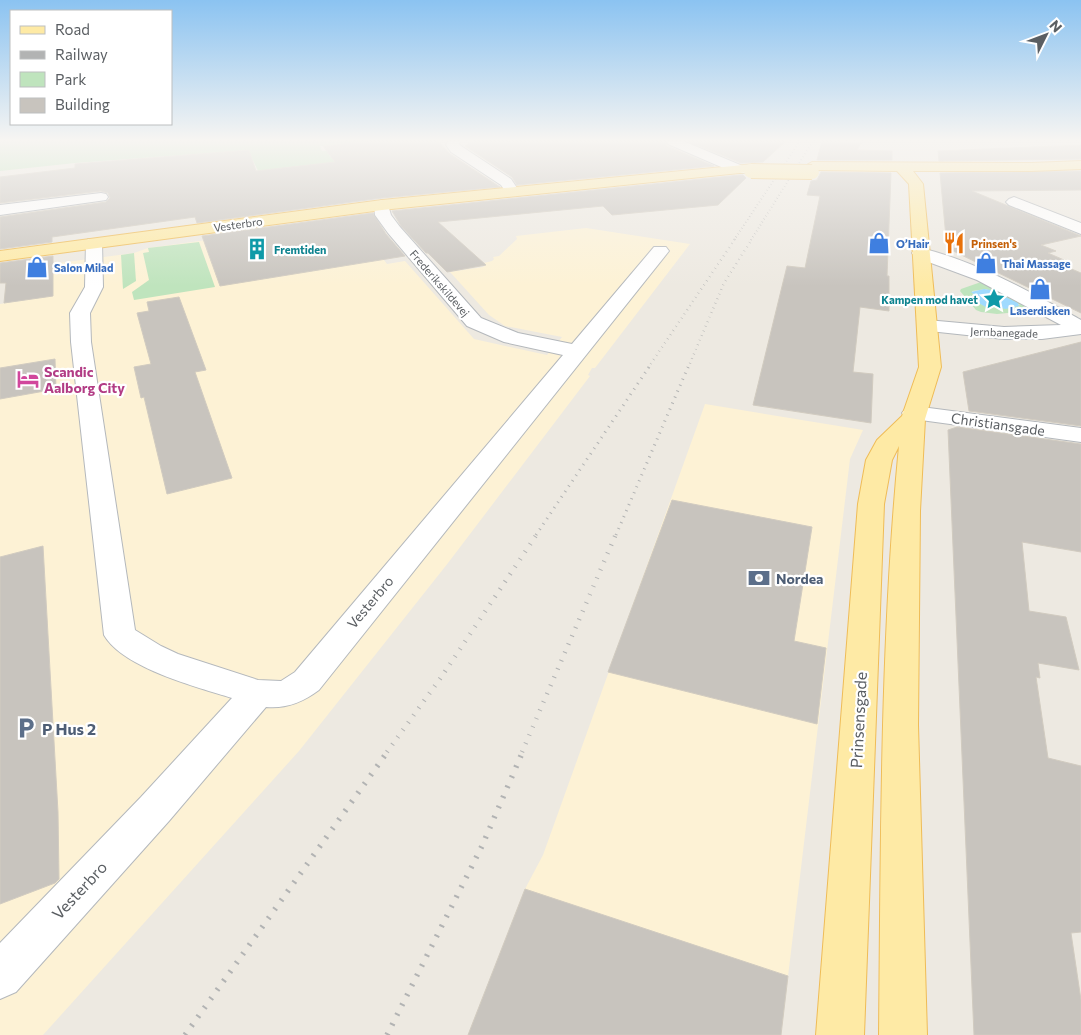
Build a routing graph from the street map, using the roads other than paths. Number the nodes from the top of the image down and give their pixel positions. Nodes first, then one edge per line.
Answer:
1 (530, 189) edge
2 (916, 189) edge
3 (512, 191) joint
4 (101, 197) dead end
5 (1014, 202) dead end
6 (382, 205) junction
7 (0, 210) edge
8 (1081, 229) edge
9 (94, 243) junction
10 (660, 252) dead end
11 (921, 253) junction
12 (0, 256) edge
13 (927, 326) junction
14 (1081, 328) edge
15 (576, 351) junction
16 (914, 416) junction
17 (1081, 436) edge
18 (258, 693) junction
19 (0, 976) edge
20 (840, 1035) edge
21 (903, 1035) edge

1 - 3 main road, Vesterbro
2 - 11 main road, Prinsensgade
3 - 6 main road, Vesterbro
4 - 7 street
5 - 8 street
6 - 9 main road, Vesterbro
6 - 15 street, Frederikskildevej
9 - 12 main road, Vesterbro
9 - 18 street, Vesterbro
10 - 15 street, Vesterbro
11 - 13 main road, Prinsensgade
11 - 14 street
13 - 14 street, Jernbanegade
13 - 16 main road, Prinsensgade
15 - 18 street, Vesterbro
16 - 17 street, Christiansgade
16 - 20 main road, Prinsensgade
16 - 21 main road, Prinsensgade
18 - 19 street, Vesterbro

